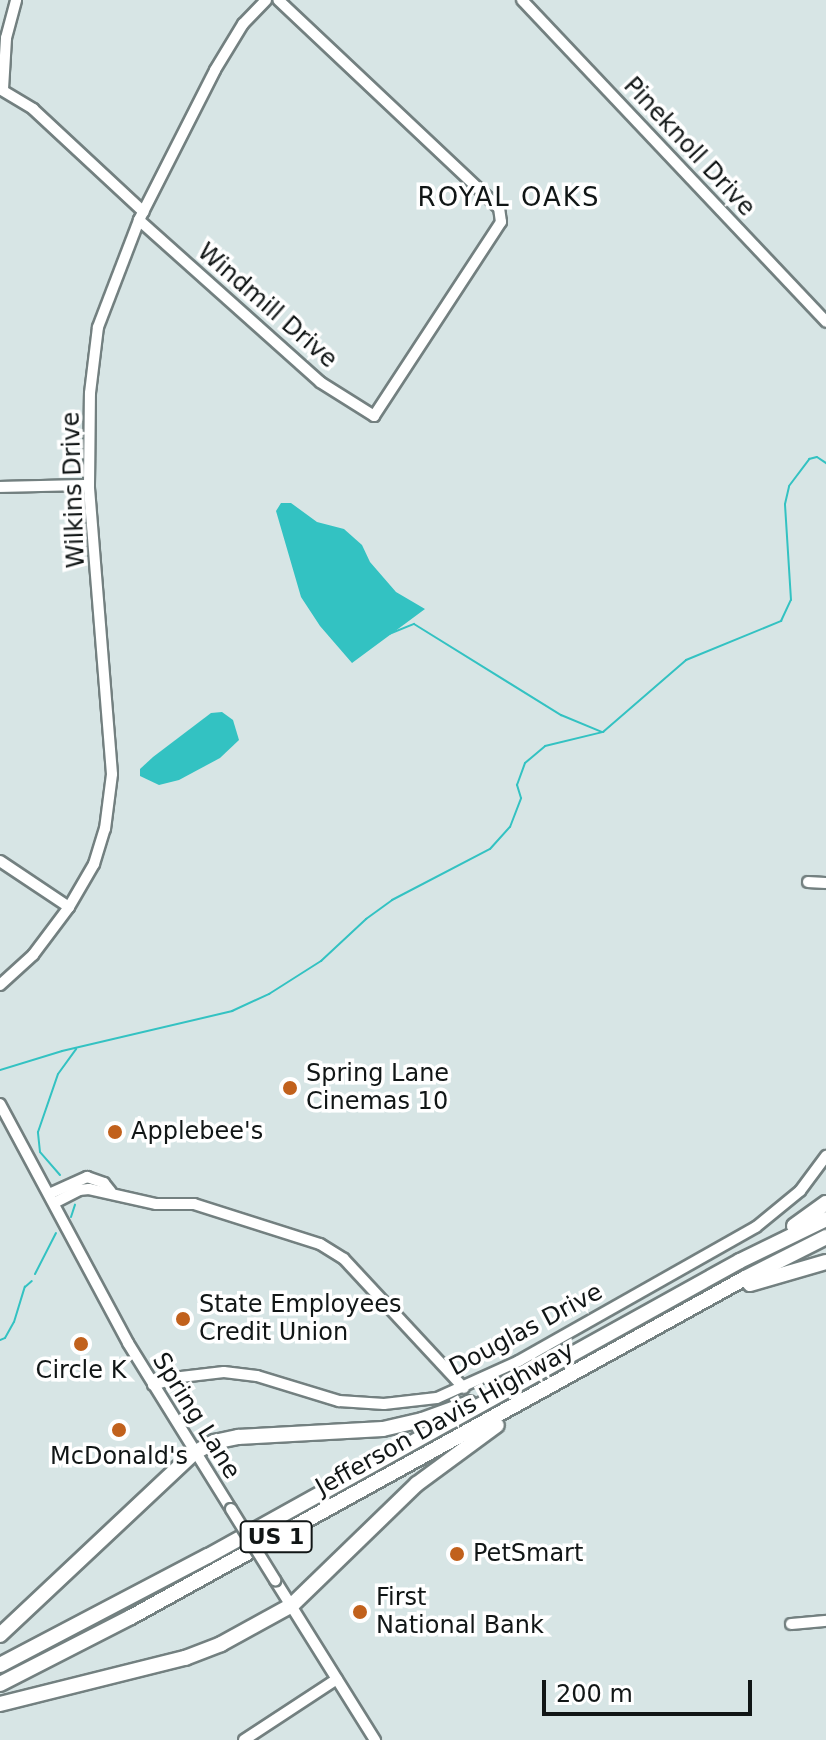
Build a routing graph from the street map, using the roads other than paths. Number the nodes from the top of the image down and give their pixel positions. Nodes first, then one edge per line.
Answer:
1 (16, 0) edge
2 (266, 0) edge
3 (278, 0) edge
4 (522, 0) edge
5 (2, 89) edge
6 (142, 216) junction
7 (826, 322) edge
8 (89, 485) junction
9 (0, 487) edge
10 (0, 861) edge
11 (808, 882) dead end
12 (826, 883) edge
13 (69, 907) junction
14 (0, 985) edge
15 (0, 1104) edge
16 (826, 1156) edge
17 (51, 1198) junction
18 (826, 1203) edge
19 (826, 1219) edge
20 (826, 1237) edge
21 (777, 1242) junction
22 (826, 1262) edge
23 (718, 1293) junction
24 (153, 1385) junction
25 (550, 1386) junction
26 (464, 1388) junction
27 (503, 1392) junction
28 (194, 1453) junction
29 (292, 1605) junction
30 (826, 1621) edge
31 (791, 1624) dead end
32 (0, 1635) edge
33 (0, 1665) edge
34 (337, 1679) junction
35 (0, 1684) edge
36 (0, 1704) edge
37 (244, 1740) edge
38 (375, 1740) edge

1 - 5 street
2 - 6 street, Wilkins Drive
3 - 6 street, Windmill Drive
4 - 7 street, Pineknoll Drive
5 - 6 street, Windmill Drive
6 - 8 street, Wilkins Drive
8 - 9 street
8 - 13 street, Wilkins Drive
10 - 13 street
11 - 12 street
13 - 14 street, Wilkins Drive
15 - 17 street, Spring Lane
16 - 26 street, Douglas Drive
17 - 24 street, Spring Lane
17 - 26 street
18 - 21 highway
19 - 21 highway, Jefferson Davis Highway / US 1
20 - 23 highway, Jefferson Davis Highway / US 1
21 - 27 highway, Jefferson Davis Highway / US 1
22 - 23 highway
23 - 25 highway, Jefferson Davis Highway / US 1
24 - 26 street, Douglas Drive
24 - 28 street, Spring Lane
25 - 29 highway
25 - 35 highway, Jefferson Davis Highway / US 1
27 - 28 highway
27 - 33 highway, Jefferson Davis Highway / US 1
28 - 29 street, Spring Lane, bridge
28 - 32 highway
29 - 34 street, Spring Lane
29 - 36 highway
30 - 31 street
34 - 37 street
34 - 38 street, Spring Lane

